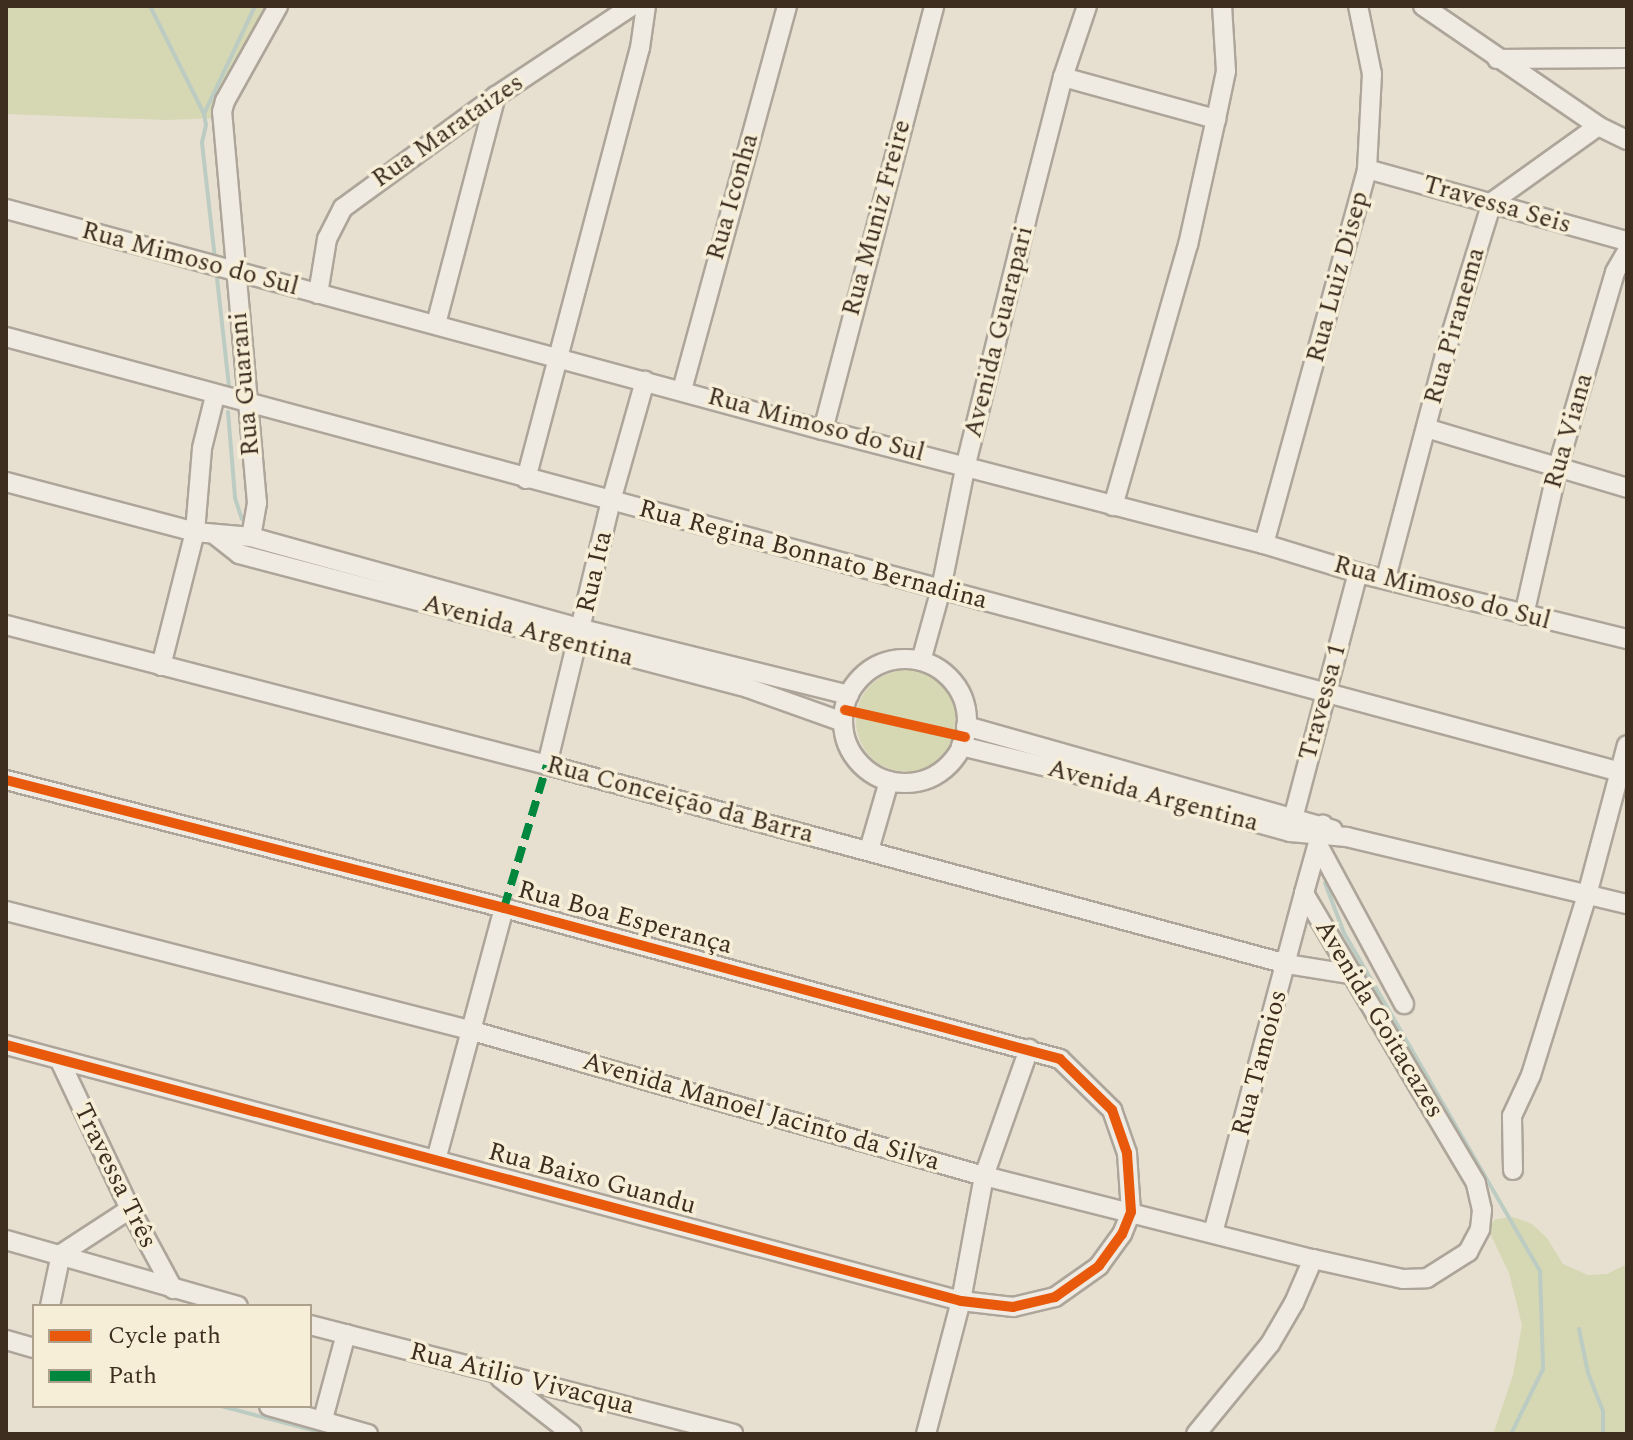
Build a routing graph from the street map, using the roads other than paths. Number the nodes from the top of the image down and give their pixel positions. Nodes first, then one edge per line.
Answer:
1 (278, 6) edge
2 (632, 6) edge
3 (646, 6) edge
4 (787, 6) edge
5 (934, 6) edge
6 (1087, 6) edge
7 (1222, 6) edge
8 (1358, 6) edge
9 (1423, 6) edge
10 (1627, 58) edge
11 (1497, 59) junction
12 (1063, 77) junction
13 (496, 96) junction
14 (1216, 119) junction
15 (1598, 126) junction
16 (1627, 140) edge
17 (1367, 169) junction
18 (1492, 202) junction
19 (6, 209) edge
20 (1627, 241) edge
21 (1627, 251) edge
22 (236, 271) junction
23 (318, 294) junction
24 (436, 324) junction
25 (6, 337) edge
26 (560, 359) junction
27 (645, 381) junction
28 (682, 390) junction
29 (215, 396) junction
30 (246, 403) junction
31 (1426, 428) junction
32 (823, 430) junction
33 (966, 464) junction
34 (1558, 466) junction
35 (526, 479) junction
36 (6, 482) edge
37 (1627, 488) edge
38 (611, 501) junction
39 (1113, 506) junction
40 (195, 532) junction
41 (215, 535) junction
42 (251, 537) junction
43 (1264, 544) junction
44 (1358, 573) junction
45 (1386, 578) junction
46 (941, 589) junction
47 (1524, 615) junction
48 (6, 625) edge
49 (581, 637) junction
50 (1627, 639) edge
51 (921, 661) junction
52 (161, 666) junction
53 (1326, 692) junction
54 (849, 695) junction
55 (843, 722) junction
56 (966, 726) junction
57 (1627, 745) edge
58 (961, 746) junction
59 (547, 765) junction
60 (1620, 772) junction
61 (6, 780) edge
62 (889, 781) junction
63 (1291, 824) junction
64 (1320, 835) junction
65 (869, 850) junction
66 (1304, 893) junction
67 (1587, 895) junction
68 (1627, 904) edge
69 (504, 908) junction
70 (6, 911) edge
71 (1287, 964) junction
72 (1355, 975) junction
73 (1404, 1004) dead end
74 (469, 1030) junction
75 (6, 1045) edge
76 (1029, 1049) junction
77 (60, 1061) junction
78 (436, 1160) junction
79 (1513, 1170) dead end
80 (984, 1176) junction
81 (130, 1209) junction
82 (1482, 1210) joint
83 (1131, 1212) junction
84 (1213, 1233) junction
85 (6, 1240) edge
86 (61, 1254) junction
87 (1313, 1259) junction
88 (173, 1289) junction
89 (961, 1301) junction
90 (50, 1304) edge
91 (230, 1304) edge
92 (312, 1326) edge
93 (346, 1334) junction
94 (6, 1340) edge
95 (32, 1347) edge
96 (491, 1371) junction
97 (277, 1408) edge
98 (323, 1419) junction
99 (368, 1434) edge
100 (572, 1434) edge
101 (733, 1434) edge
102 (926, 1434) edge
103 (1196, 1434) edge

1 - 22 street, Rua Guarani
2 - 13 street, Rua Marataizes
3 - 26 street
4 - 28 street, Rua Iconha
5 - 32 street, Rua Muniz Freire
6 - 12 street, Avenida Guarapari
7 - 14 street
8 - 17 street, Rua Luiz Disep
9 - 11 street
10 - 11 street
11 - 15 street
12 - 14 street
12 - 33 street, Avenida Guarapari
13 - 23 street, Rua Marataizes
13 - 24 street
14 - 39 street
15 - 16 street
15 - 18 street
17 - 18 street, Travessa Seis
17 - 43 street, Rua Luiz Disep
18 - 20 street, Travessa Seis
18 - 31 street, Rua Piranema
19 - 22 street, Rua Mimoso do Sul
21 - 34 street, Rua Viana
22 - 23 street, Rua Mimoso do Sul
22 - 30 street, Rua Guarani
23 - 24 street, Rua Mimoso do Sul
24 - 26 street, Rua Mimoso do Sul
25 - 29 street, Rua Regina Bonnato Bernadina
26 - 27 street, Rua Mimoso do Sul
26 - 35 street
27 - 28 street, Rua Mimoso do Sul
27 - 38 street, Rua Ita
28 - 32 street, Rua Mimoso do Sul
29 - 30 street, Rua Regina Bonnato Bernadina
29 - 40 street
30 - 35 street, Rua Regina Bonnato Bernadina
30 - 42 street, Rua Guarani
31 - 34 street
31 - 45 street, Rua Piranema
32 - 33 street, Rua Mimoso do Sul
33 - 39 street, Rua Mimoso do Sul
33 - 46 street, Avenida Guarapari
34 - 37 street
34 - 47 street, Rua Viana
35 - 38 street, Rua Regina Bonnato Bernadina
36 - 40 street, Avenida Argentina
38 - 46 street, Rua Regina Bonnato Bernadina
38 - 49 street, Rua Ita
39 - 43 street, Rua Mimoso do Sul
40 - 41 street, Avenida Argentina
40 - 52 street
41 - 42 street, Avenida Argentina
41 - 49 street, Avenida Argentina
42 - 49 street, Avenida Argentina
43 - 44 street, Rua Mimoso do Sul
44 - 45 street, Rua Mimoso do Sul
44 - 53 street, Travessa 1
45 - 47 street, Rua Mimoso do Sul
46 - 51 street, Avenida Guarapari
46 - 53 street, Rua Regina Bonnato Bernadina
47 - 50 street, Rua Mimoso do Sul
48 - 52 street, Rua Conceição da Barra
49 - 54 street, Avenida Argentina
49 - 55 street, Avenida Argentina
49 - 59 street, Rua Ita
51 - 54 street
51 - 56 street
52 - 59 street, Rua Conceição da Barra
53 - 60 street, Rua Regina Bonnato Bernadina
53 - 63 street, Travessa 1
54 - 55 street
55 - 62 street
56 - 58 street
56 - 63 street, Avenida Argentina
57 - 60 street
58 - 62 street
58 - 63 street, Avenida Argentina
59 - 65 street, Rua Conceição da Barra
60 - 67 street
61 - 69 street, Rua Boa Esperança
62 - 65 street
63 - 64 street, Avenida Argentina
64 - 66 street, Avenida Goitacazes
64 - 67 street, Avenida Argentina
64 - 73 street
65 - 71 street, Rua Conceição da Barra
66 - 71 street, Rua Tamoios
66 - 72 street, Avenida Goitacazes
67 - 68 street, Avenida Argentina
67 - 79 street
69 - 74 street
69 - 76 street, Rua Boa Esperança
70 - 74 street, Avenida Manoel Jacinto da Silva
71 - 72 street, Rua Conceição da Barra
71 - 84 street, Rua Tamoios
72 - 82 street, Avenida Goitacazes
74 - 78 street
74 - 80 street, Avenida Manoel Jacinto da Silva
75 - 77 street, Rua Baixo Guandu
76 - 80 street
76 - 83 street, Rua Boa Esperança
77 - 78 street, Rua Baixo Guandu
77 - 81 street, Travessa Três
78 - 89 street, Rua Baixo Guandu
80 - 83 street, Avenida Manoel Jacinto da Silva
80 - 89 street
81 - 86 street
81 - 88 street, Travessa Três
82 - 87 street, Avenida Manoel Jacinto da Silva
83 - 84 street, Avenida Manoel Jacinto da Silva
83 - 89 street, Rua Baixo Guandu
84 - 87 street, Avenida Manoel Jacinto da Silva
85 - 86 street
86 - 88 street
86 - 90 street
87 - 103 street
88 - 91 street
89 - 102 street
92 - 93 street, Rua Atilio Vivacqua
93 - 96 street, Rua Atilio Vivacqua
93 - 98 street
94 - 95 street
96 - 100 street
96 - 101 street, Rua Atilio Vivacqua
97 - 98 street
98 - 99 street

